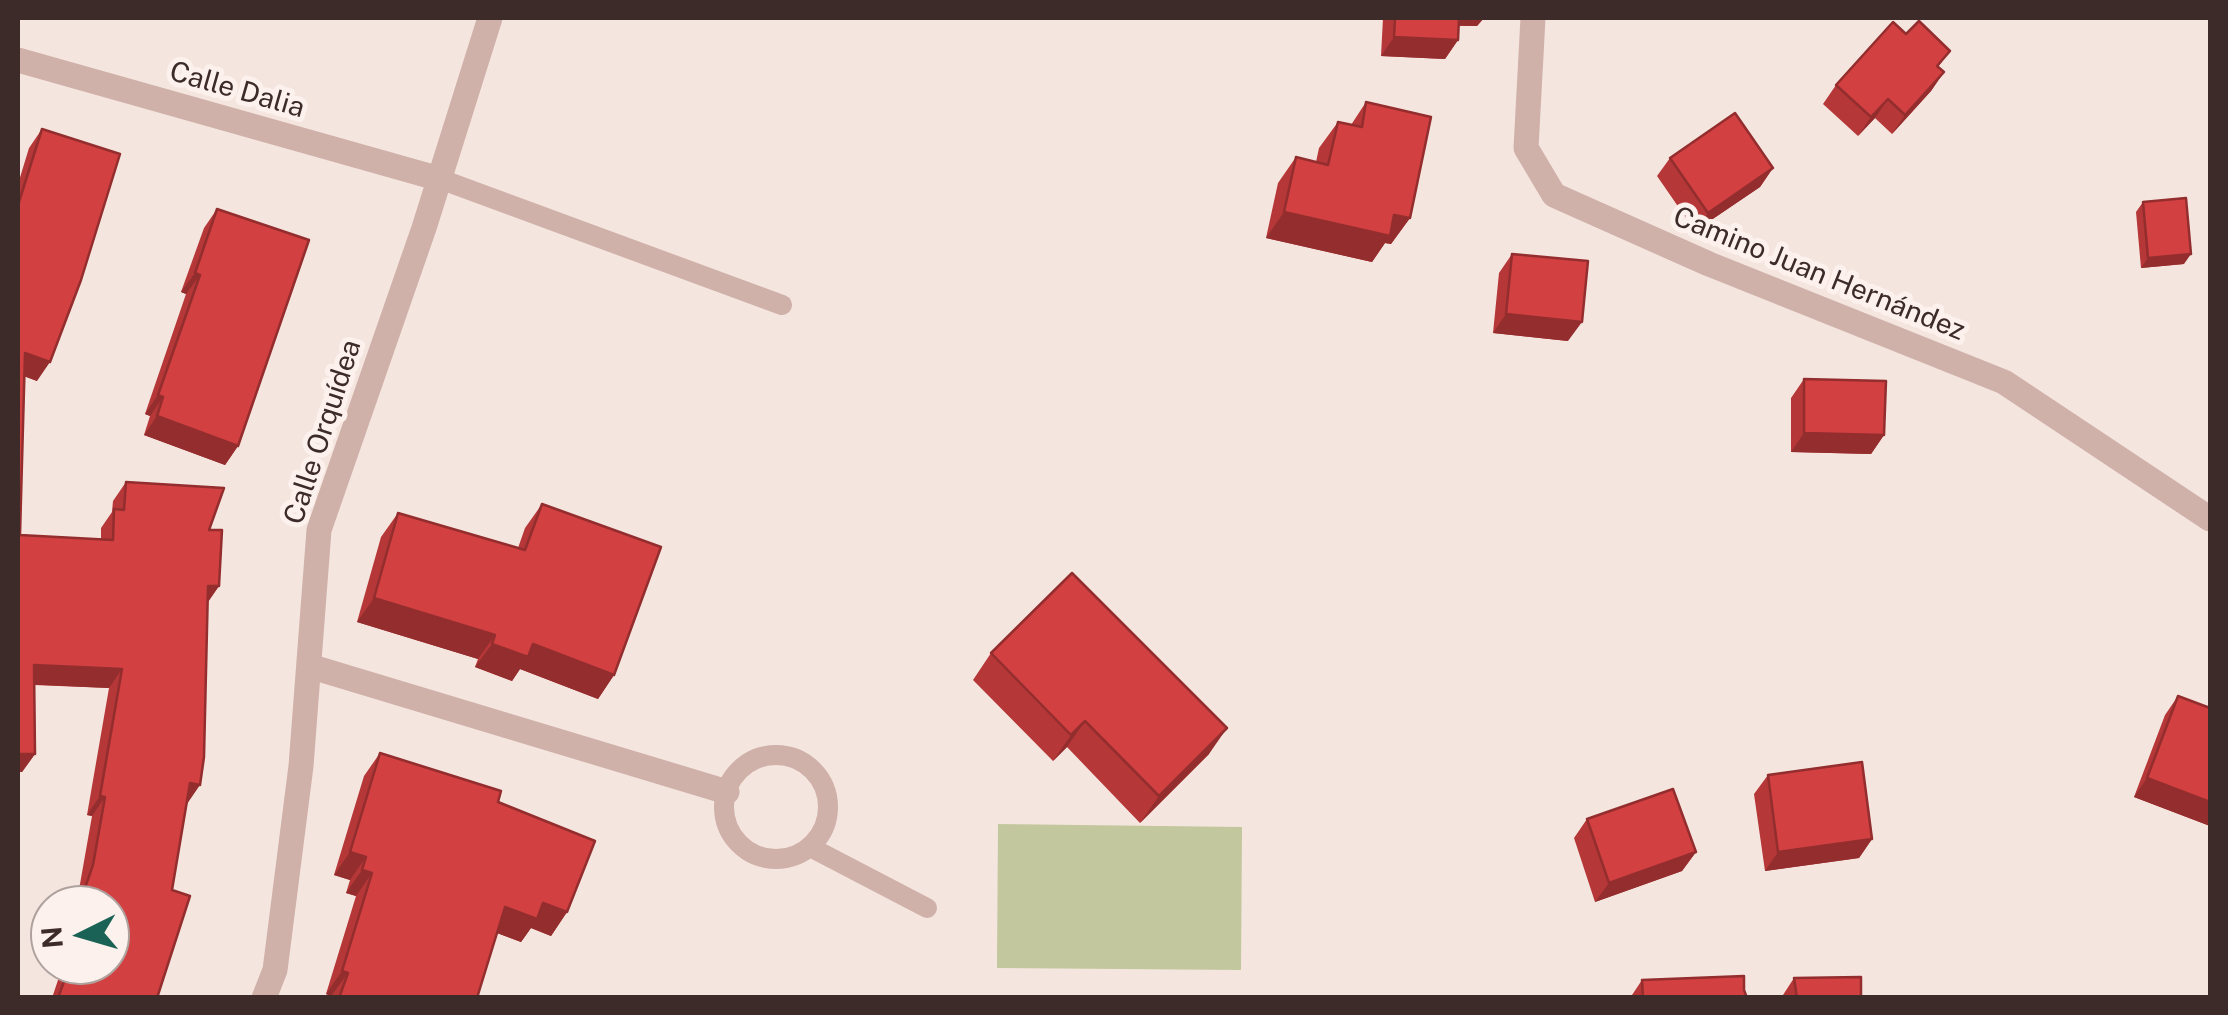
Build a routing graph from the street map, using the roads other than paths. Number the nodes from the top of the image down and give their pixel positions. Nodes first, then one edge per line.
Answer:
1 (490, 18) edge
2 (1533, 18) edge
3 (18, 60) edge
4 (440, 179) junction
5 (782, 305) dead end
6 (2210, 519) edge
7 (309, 666) junction
8 (727, 792) junction
9 (810, 848) junction
10 (927, 908) dead end
11 (264, 998) edge

1 - 4 street, Calle Orquídea
2 - 6 street, Camino Juan Hernández
3 - 4 street, Calle Dalia
4 - 5 lane
4 - 7 street, Calle Orquídea
7 - 8 street
7 - 11 street, Calle Orquídea
8 - 9 lane
8 - 9 lane
9 - 10 lane

